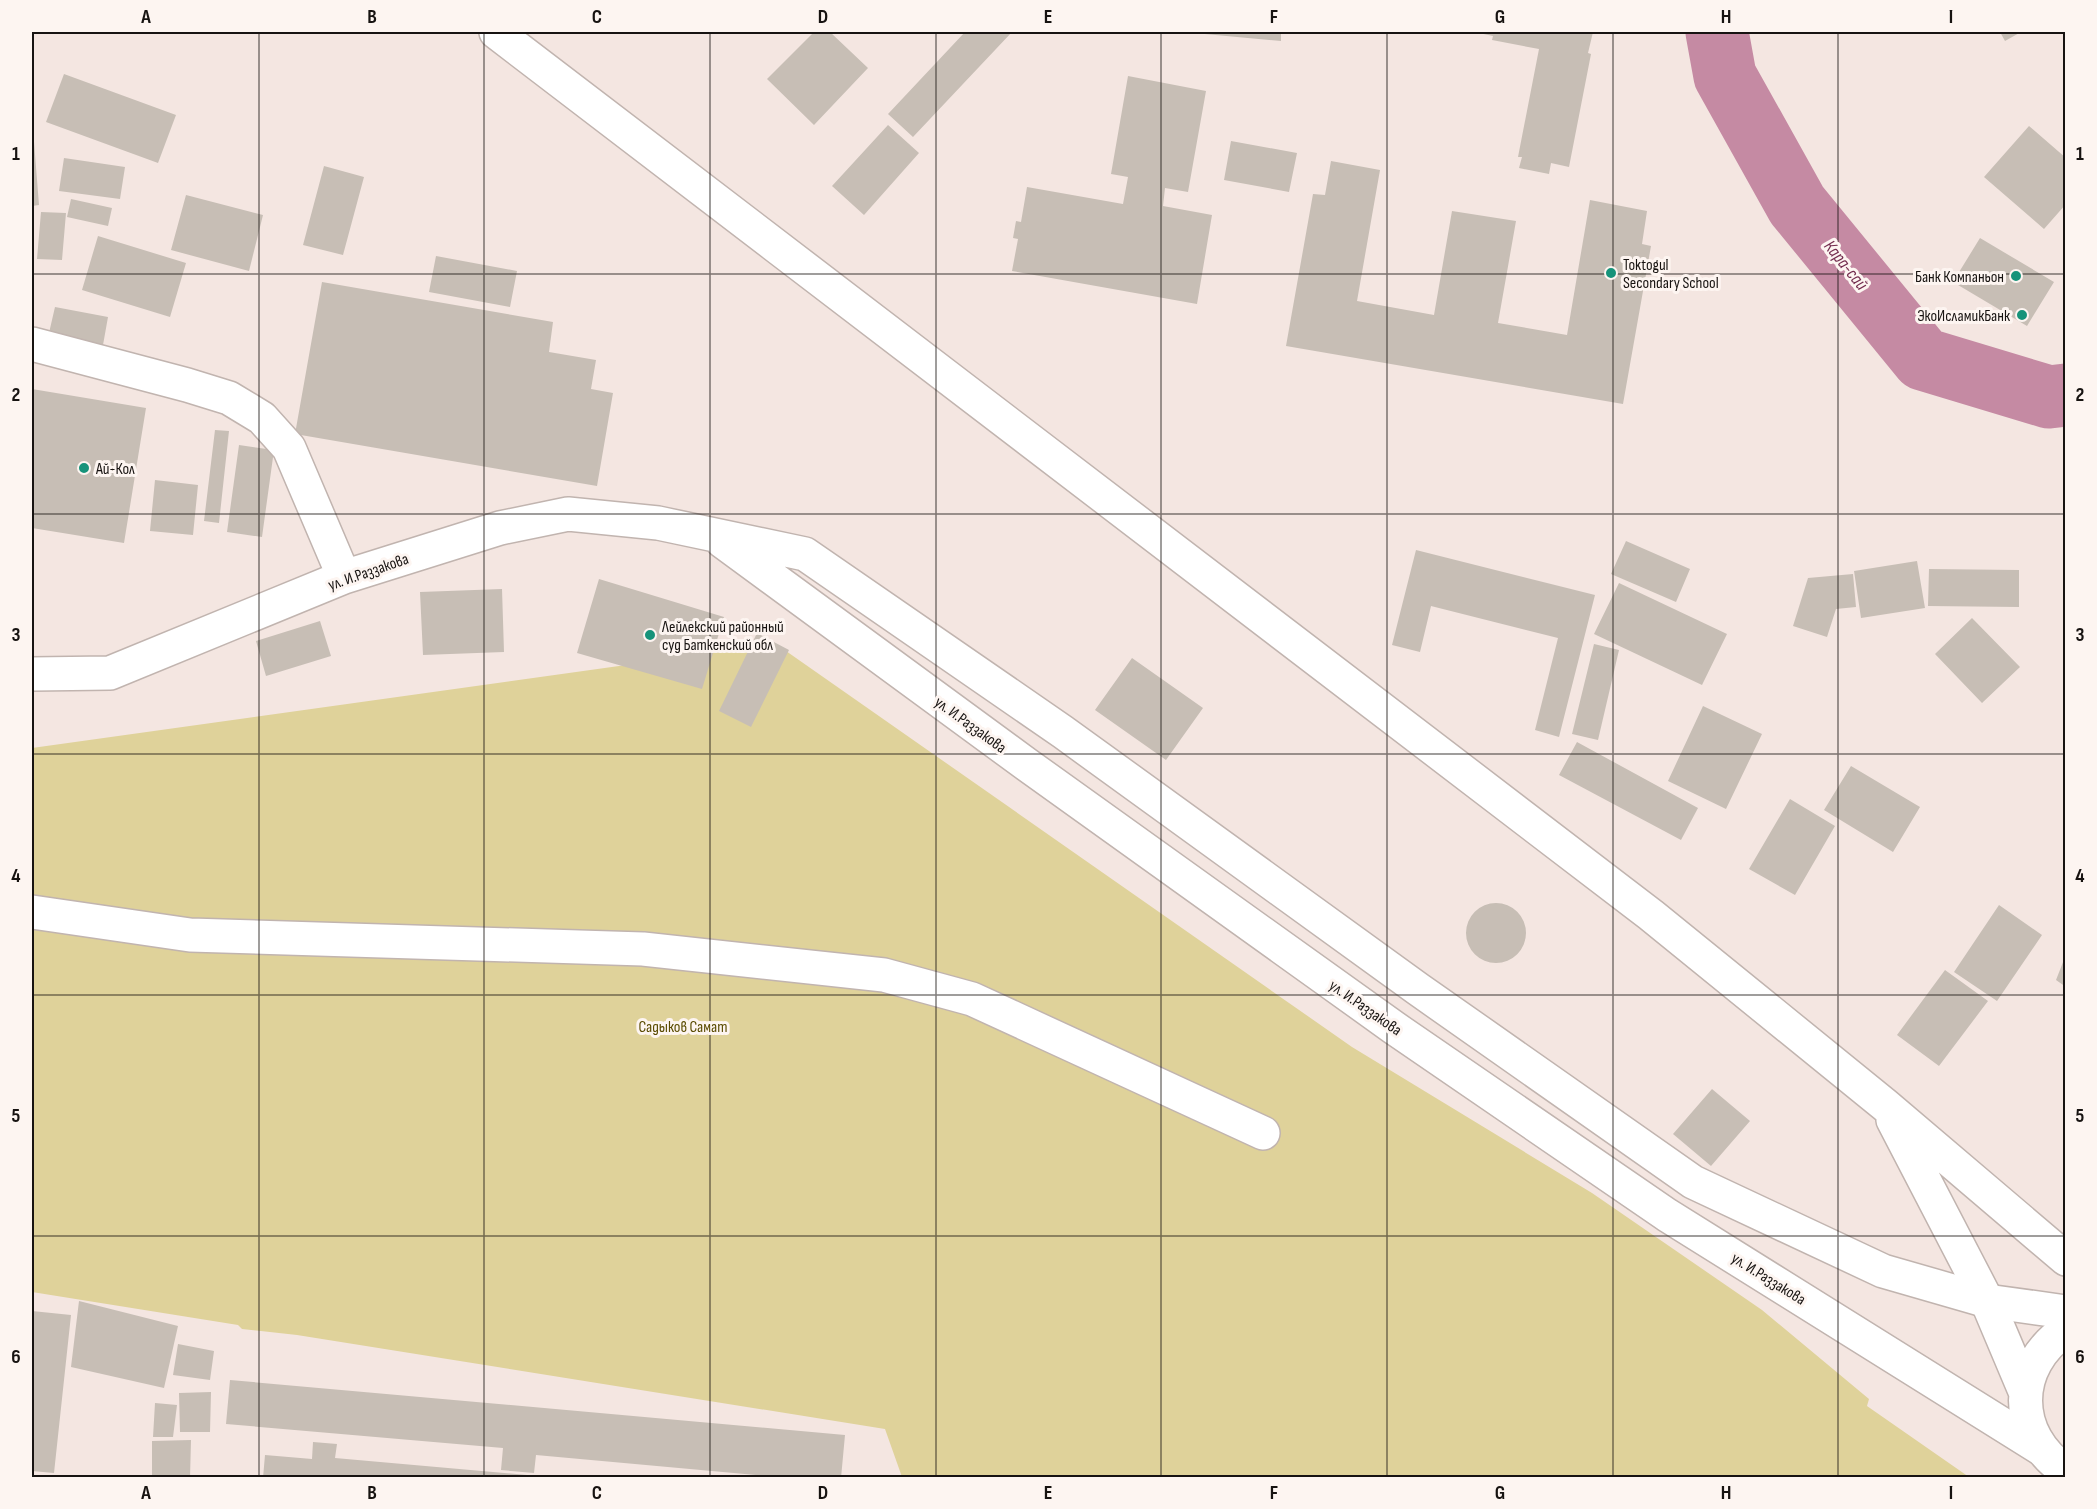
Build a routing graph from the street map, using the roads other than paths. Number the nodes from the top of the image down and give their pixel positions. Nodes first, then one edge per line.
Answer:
1 (496, 32) edge
2 (32, 344) edge
3 (714, 535) junction
4 (344, 577) junction
5 (32, 674) edge
6 (32, 912) edge
7 (1885, 1105) junction
8 (1263, 1133) dead end
9 (2066, 1259) edge
10 (1987, 1301) junction
11 (2066, 1312) edge
12 (2066, 1330) edge
13 (2025, 1391) junction
14 (2040, 1448) junction
15 (2066, 1471) edge

1 - 7 street
2 - 4 street
3 - 4 street, ул. И.Раззакова
3 - 10 street, ул. И.Раззакова
3 - 14 street, ул. И.Раззакова
4 - 5 street, ул. И.Раззакова
6 - 8 street
7 - 9 street
7 - 10 street
10 - 11 street, ул. И.Раззакова
10 - 13 street
12 - 13 street
13 - 14 street
14 - 15 street

